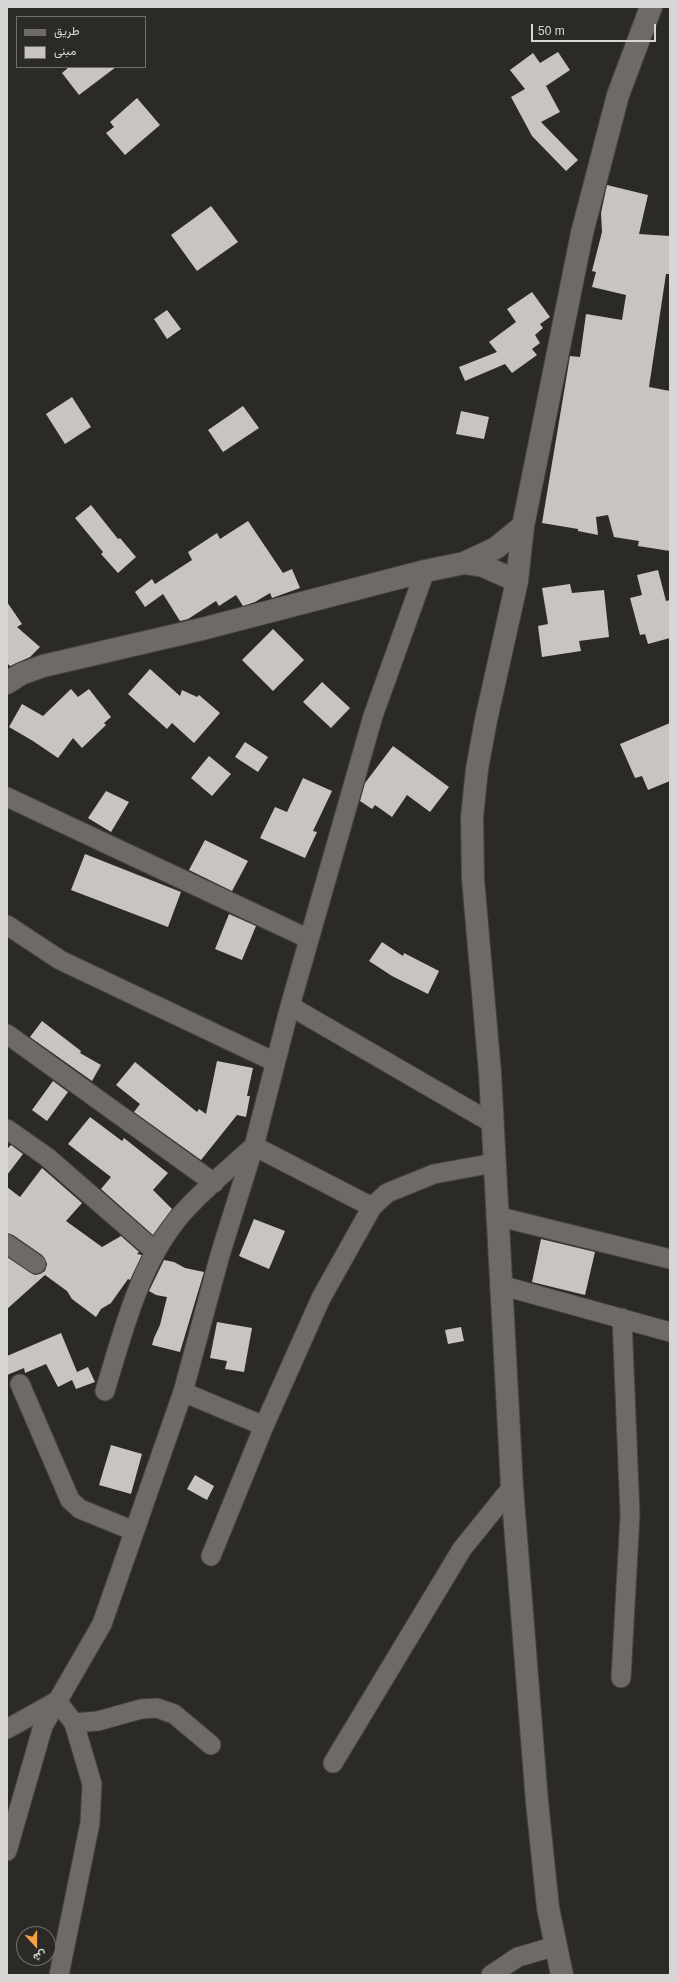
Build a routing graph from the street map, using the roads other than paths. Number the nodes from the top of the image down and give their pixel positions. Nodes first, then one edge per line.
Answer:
1 (651, 7) edge
2 (523, 526) junction
3 (464, 563) junction
4 (425, 571) junction
5 (517, 581) junction
6 (7, 683) edge
7 (7, 797) edge
8 (7, 925) edge
9 (309, 939) junction
10 (290, 1006) junction
11 (7, 1034) edge
12 (276, 1062) junction
13 (492, 1123) junction
14 (7, 1129) edge
15 (254, 1146) junction
16 (494, 1163) junction
17 (214, 1183) junction
18 (372, 1207) junction
19 (496, 1216) junction
20 (7, 1244) edge
21 (155, 1251) junction
22 (670, 1259) edge
23 (36, 1264) dead end
24 (500, 1285) junction
25 (622, 1318) junction
26 (670, 1332) edge
27 (20, 1384) dead end
28 (106, 1391) dead end
29 (183, 1392) junction
30 (264, 1426) junction
31 (512, 1488) junction
32 (134, 1531) junction
33 (211, 1556) dead end
34 (621, 1678) dead end
35 (57, 1701) junction
36 (74, 1723) junction
37 (7, 1729) edge
38 (211, 1745) dead end
39 (333, 1763) dead end
40 (7, 1851) edge
41 (556, 1946) junction
42 (59, 1975) edge
43 (492, 1975) edge
44 (562, 1975) edge

1 - 2 street
2 - 3 street
2 - 5 street
3 - 4 street
3 - 5 street
4 - 6 street
4 - 9 street
5 - 13 street
7 - 9 street
8 - 12 street
9 - 10 street
10 - 12 street
10 - 13 street
11 - 17 street
12 - 15 street
13 - 16 street
14 - 21 street
15 - 17 street
15 - 18 street
15 - 29 street
16 - 18 street
16 - 19 street
17 - 21 street
18 - 30 street
19 - 22 street
19 - 24 street
20 - 23 street
21 - 28 street
24 - 25 street
24 - 31 street
25 - 26 street
25 - 34 street
27 - 32 street
29 - 30 street
29 - 32 street
30 - 33 street
31 - 39 street
31 - 41 street
32 - 35 street
35 - 36 street
35 - 37 street
35 - 40 street
36 - 38 street
36 - 42 street
41 - 43 street
41 - 44 street

